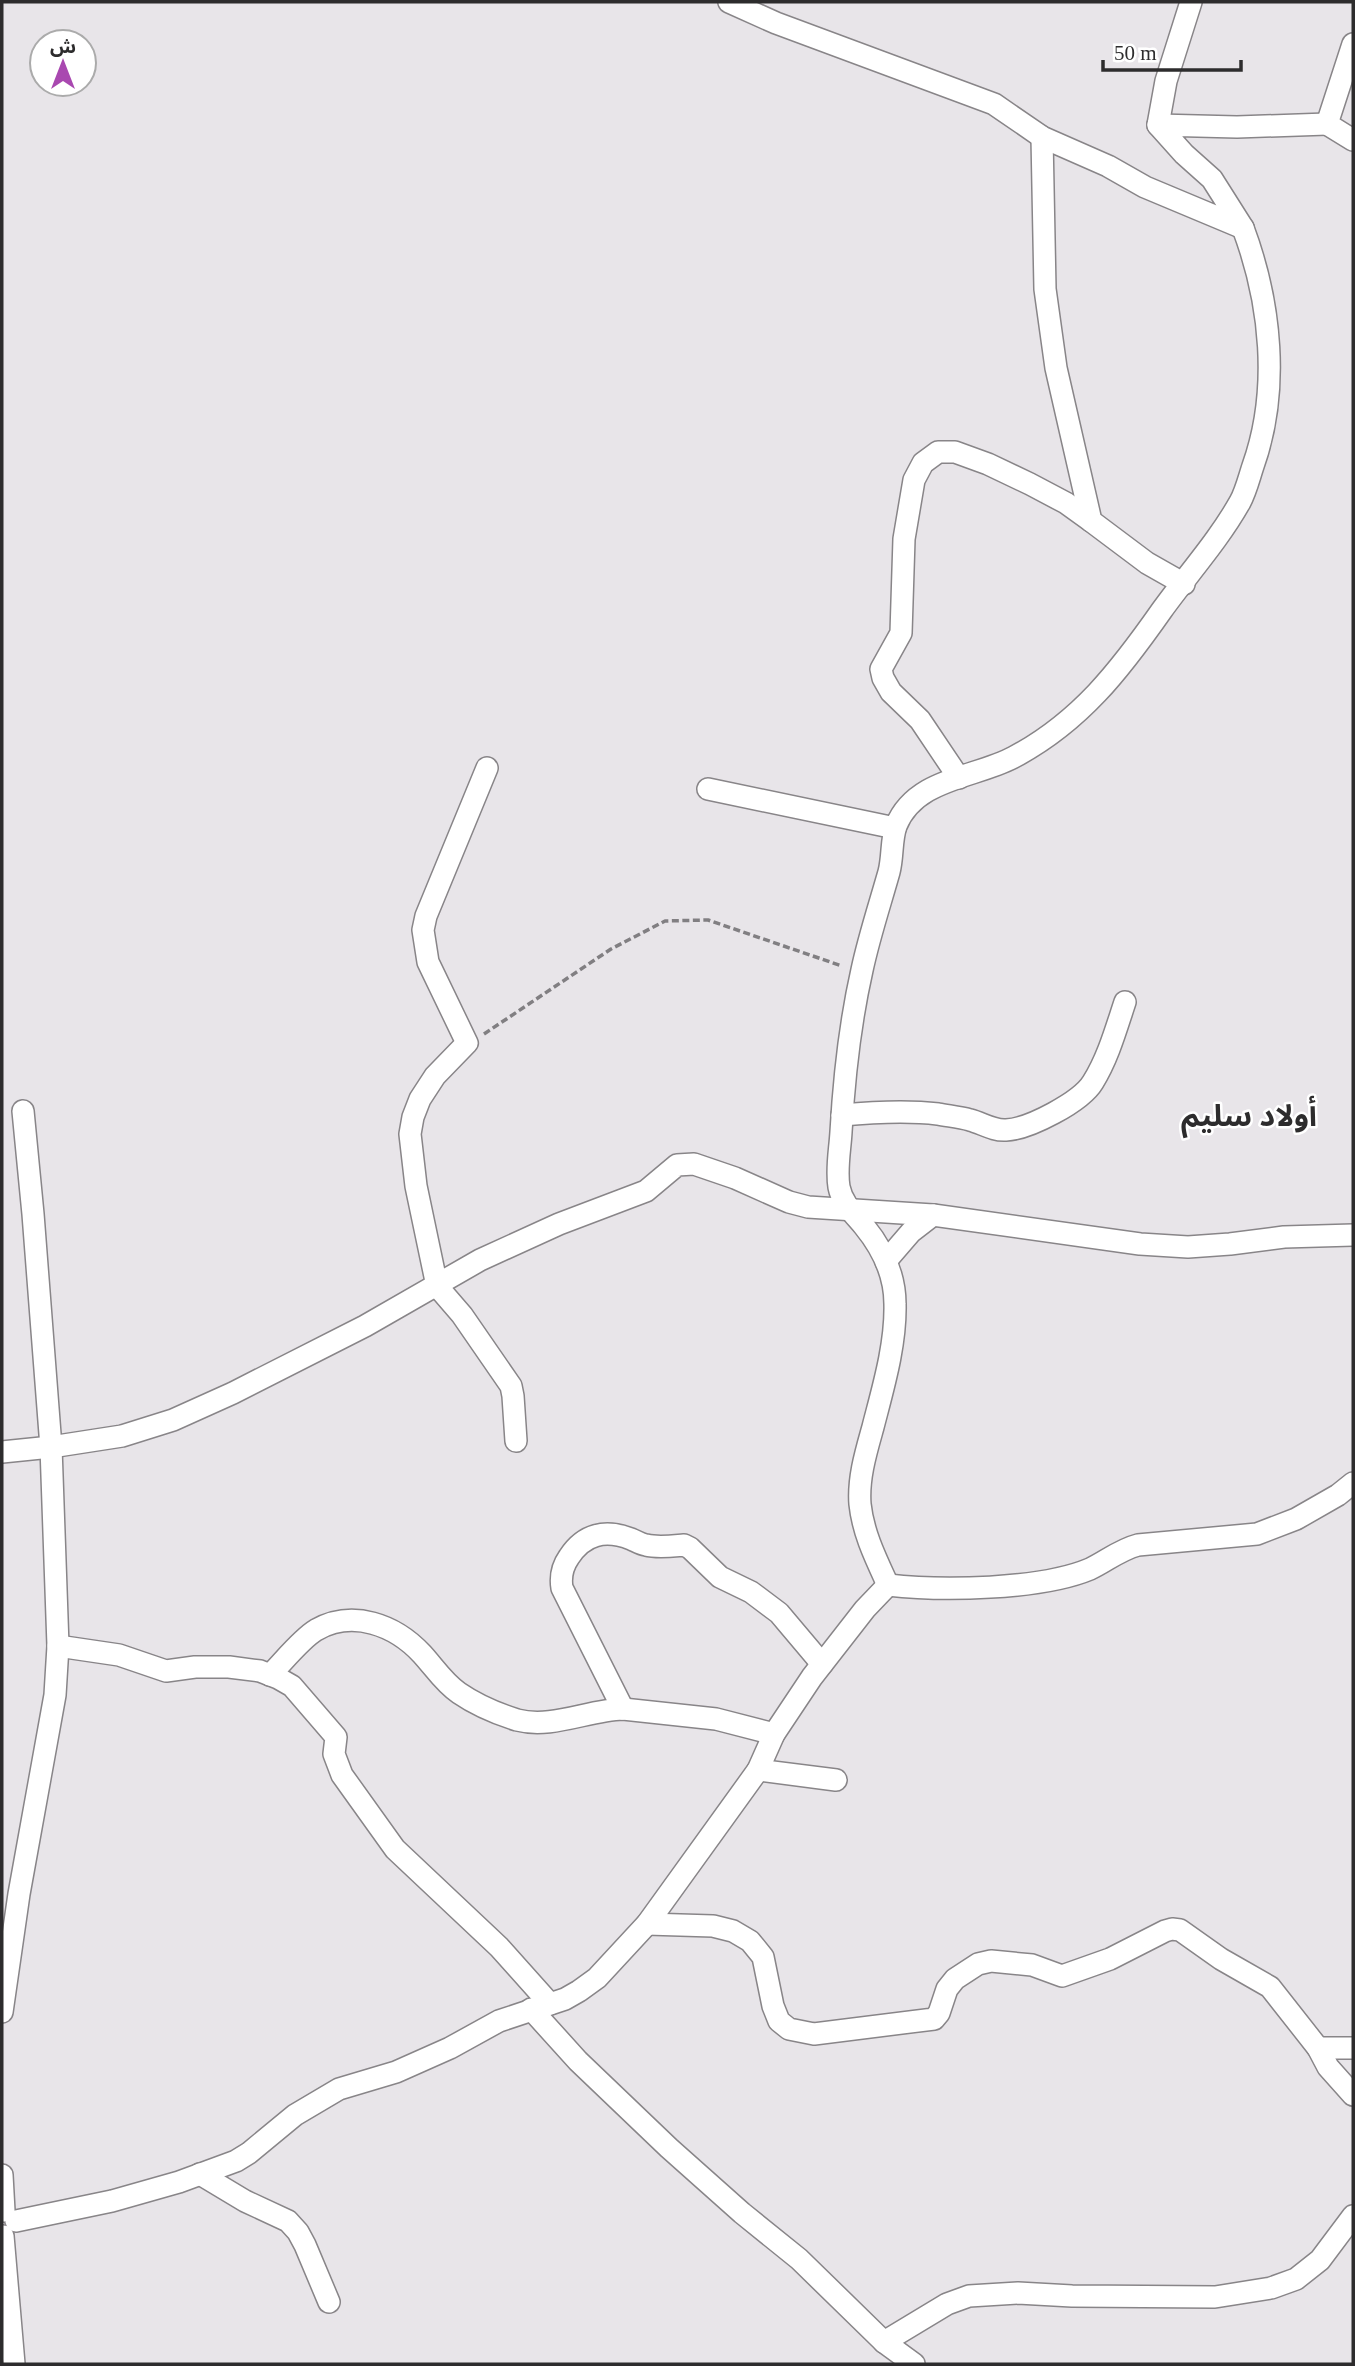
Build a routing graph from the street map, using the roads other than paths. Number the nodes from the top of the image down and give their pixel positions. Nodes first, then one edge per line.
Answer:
1 (729, 2) edge
2 (1191, 2) edge
3 (1353, 44) edge
4 (1327, 124) junction
5 (1158, 125) junction
6 (1042, 138) junction
7 (1353, 140) edge
8 (1243, 228) junction
9 (1091, 521) junction
10 (1184, 584) junction
11 (487, 768) dead end
12 (959, 778) junction
13 (708, 789) dead end
14 (895, 828) junction
15 (1125, 1002) dead end
16 (23, 1111) dead end
17 (842, 1115) junction
18 (851, 1210) junction
19 (933, 1215) junction
20 (1353, 1235) edge
21 (886, 1261) junction
22 (437, 1286) junction
23 (516, 1441) dead end
24 (51, 1447) junction
25 (2, 1452) edge
26 (1353, 1483) edge
27 (887, 1585) junction
28 (58, 1646) junction
29 (822, 1664) junction
30 (270, 1675) junction
31 (623, 1709) junction
32 (774, 1734) junction
33 (758, 1770) junction
34 (836, 1780) dead end
35 (647, 1924) junction
36 (541, 2007) junction
37 (2, 2012) edge
38 (1318, 2048) junction
39 (1353, 2048) edge
40 (1353, 2095) edge
41 (200, 2174) junction
42 (2, 2175) edge
43 (1353, 2216) edge
44 (5, 2223) edge
45 (329, 2302) dead end
46 (884, 2342) junction
47 (14, 2364) edge
48 (914, 2364) edge

1 - 6 street
2 - 5 street
3 - 4 street
4 - 5 street
4 - 7 street
5 - 8 street
6 - 8 street
6 - 9 street
8 - 10 street
9 - 10 street
9 - 12 street
10 - 12 street
11 - 22 street
12 - 14 street
13 - 14 street
14 - 17 street
15 - 17 street
16 - 24 street
17 - 18 street
18 - 19 street
18 - 21 street
18 - 22 street
19 - 20 street
19 - 21 street
21 - 27 street
22 - 23 street
22 - 24 street
24 - 25 street
24 - 28 street
26 - 27 street
27 - 29 street
28 - 30 street
28 - 37 street
29 - 31 street
29 - 32 street
30 - 31 street
30 - 36 street
31 - 32 street
32 - 33 street
33 - 34 street
33 - 35 street
35 - 36 street
35 - 38 street
36 - 41 street
36 - 46 street
38 - 39 street
38 - 40 street
41 - 44 street
41 - 45 street
42 - 44 street
43 - 46 street
44 - 47 street
46 - 48 street

